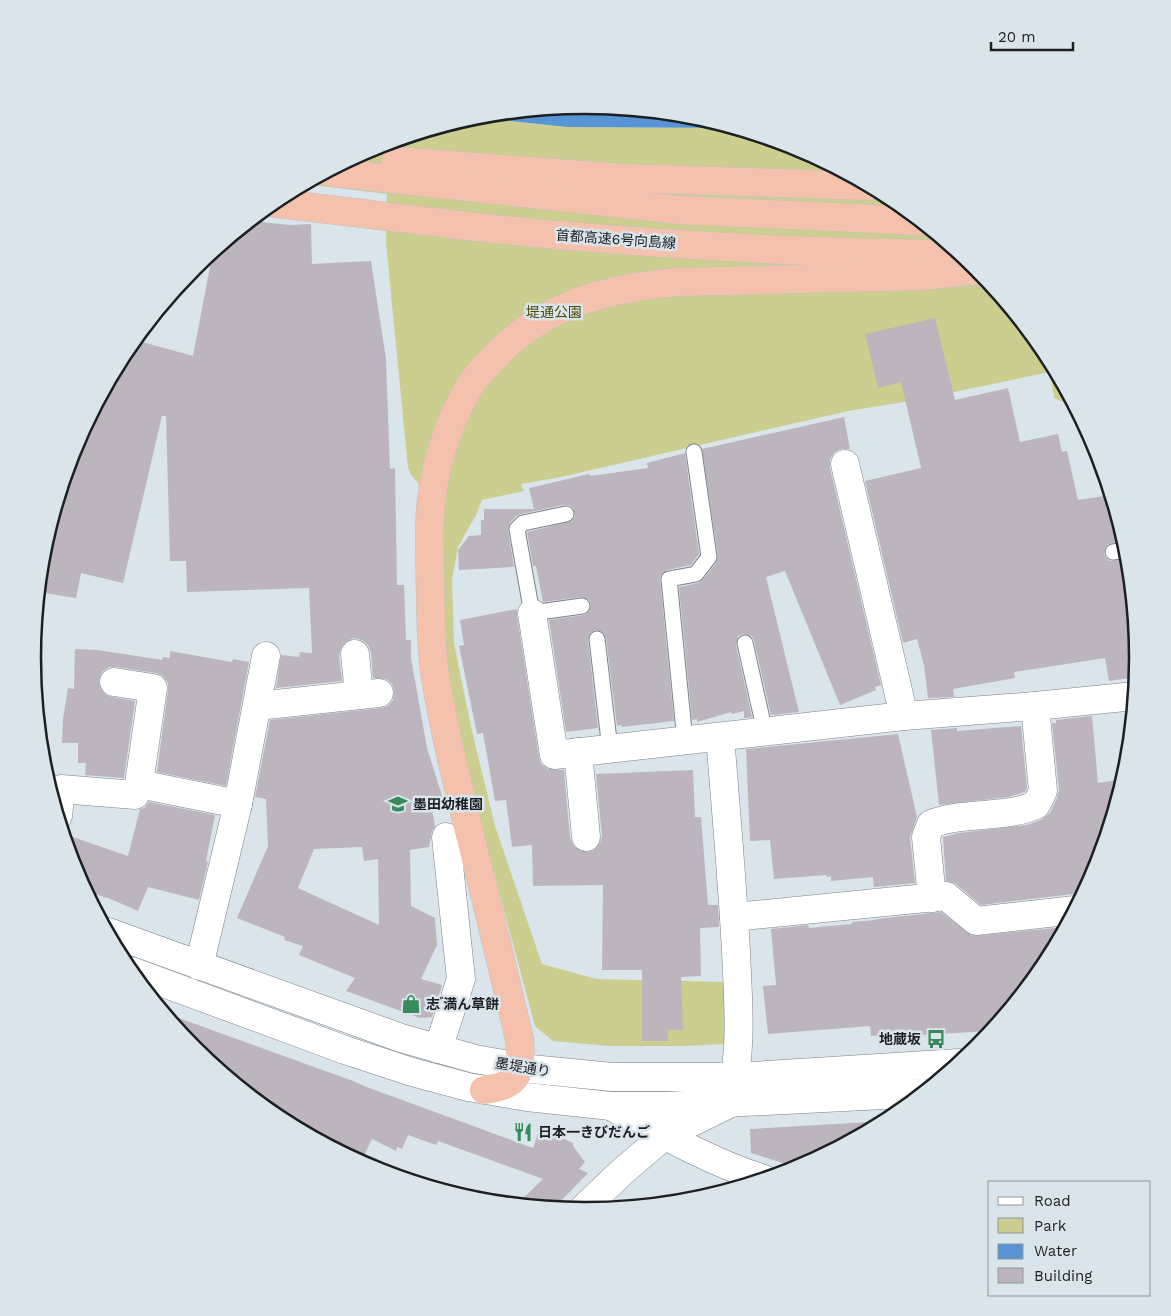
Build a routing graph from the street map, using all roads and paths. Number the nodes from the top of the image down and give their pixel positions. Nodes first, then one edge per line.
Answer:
1 (370, 158) edge
2 (339, 173) edge
3 (855, 186) edge
4 (284, 204) edge
5 (909, 221) edge
6 (949, 254) edge
7 (968, 271) edge
8 (694, 452) dead end
9 (845, 464) dead end
10 (566, 514) dead end
11 (582, 606) dead end
12 (532, 613) junction
13 (597, 639) dead end
14 (745, 643) dead end
15 (355, 654) dead end
16 (266, 656) dead end
17 (114, 682) dead end
18 (1129, 697) edge
19 (257, 706) junction
20 (1035, 706) junction
21 (904, 716) junction
22 (765, 732) junction
23 (720, 737) junction
24 (685, 741) junction
25 (610, 749) junction
26 (578, 752) junction
27 (138, 784) junction
28 (60, 799) edge
29 (238, 804) junction
30 (446, 837) dead end
31 (586, 837) dead end
32 (932, 898) junction
33 (1067, 911) edge
34 (734, 917) junction
35 (118, 936) edge
36 (198, 966) junction
37 (145, 976) edge
38 (438, 1049) junction
39 (948, 1064) edge
40 (520, 1067) junction
41 (736, 1077) junction
42 (484, 1090) junction
43 (912, 1094) edge
44 (729, 1104) junction
45 (611, 1106) junction
46 (664, 1136) junction
47 (745, 1178) edge
48 (591, 1202) edge

1 - 3 highway
2 - 5 highway
4 - 6 highway, 首都高速6号向島線
7 - 40 highway
8 - 24 lane
9 - 21 street
10 - 12 lane
11 - 12 lane
12 - 26 street
13 - 25 lane
14 - 22 lane
15 - 19 street
16 - 19 street
17 - 27 street
18 - 20 street
19 - 29 street
20 - 21 street
20 - 32 street
21 - 22 street
22 - 23 street
23 - 24 street
23 - 34 street
24 - 25 street
25 - 26 street
26 - 31 street
27 - 28 street
27 - 29 street
29 - 36 street
30 - 38 street
32 - 33 street
32 - 34 street
34 - 41 street
35 - 36 street, 墨堤通り
36 - 38 street, 墨堤通り
37 - 42 street, 墨堤通り
38 - 40 street, 墨堤通り
39 - 41 street, 墨堤通り
40 - 41 street, 墨堤通り
40 - 42 highway
41 - 44 street
42 - 45 street, 墨堤通り
43 - 44 street, 墨堤通り
44 - 45 street, 墨堤通り
44 - 46 street
45 - 46 street
46 - 47 street
46 - 48 street

